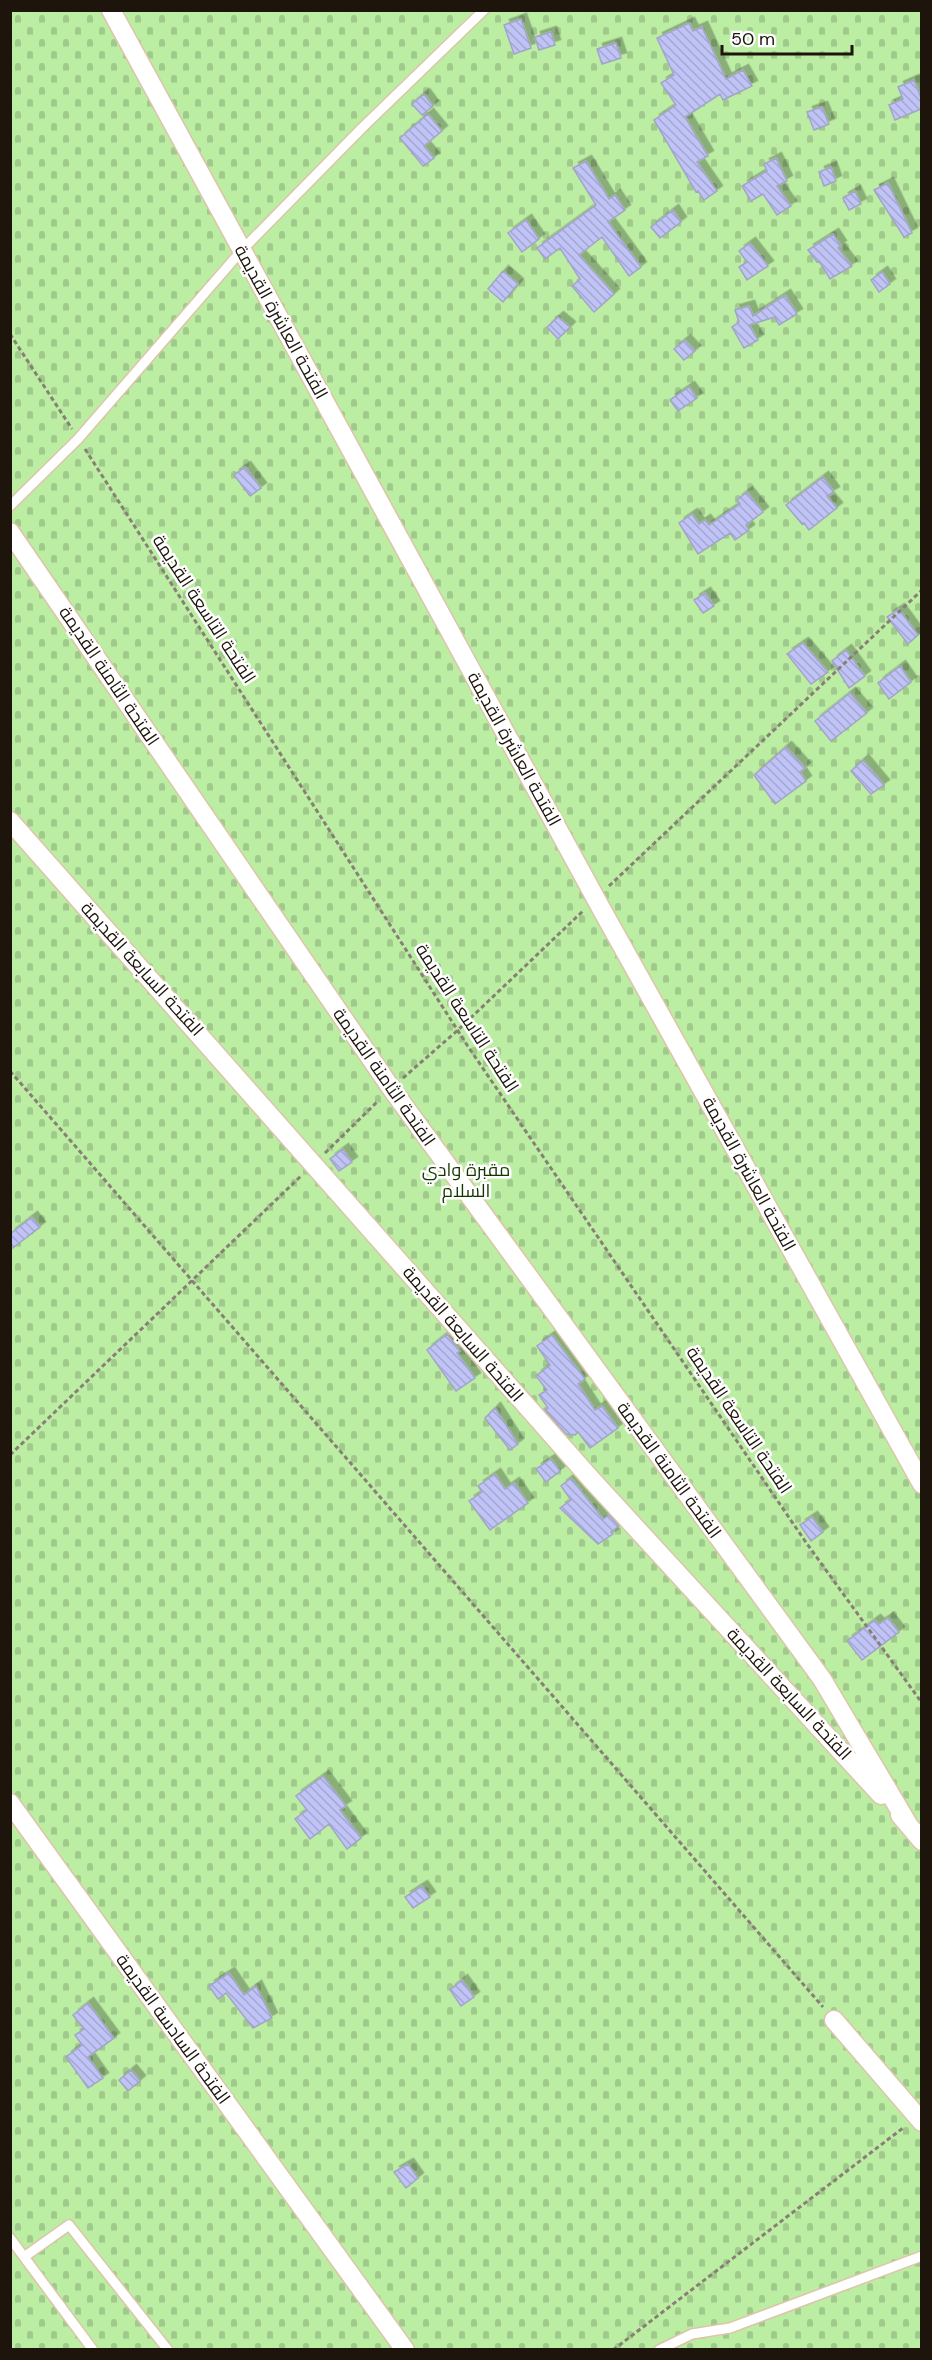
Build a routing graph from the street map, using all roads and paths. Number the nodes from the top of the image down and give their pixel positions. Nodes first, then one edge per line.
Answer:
1 (111, 10) edge
2 (484, 10) edge
3 (242, 250) junction
4 (10, 334) edge
5 (78, 439) junction
6 (10, 506) edge
7 (10, 532) edge
8 (921, 590) edge
9 (10, 821) edge
10 (596, 899) junction
11 (458, 1030) junction
12 (10, 1071) edge
13 (391, 1088) junction
14 (314, 1163) junction
15 (192, 1280) junction
16 (10, 1455) edge
17 (921, 1484) edge
18 (921, 1703) edge
19 (10, 1803) edge
20 (908, 1824) junction
21 (921, 1840) edge
22 (834, 2020) joint
23 (920, 2119) edge
24 (10, 2238) edge
25 (921, 2256) edge
26 (24, 2257) junction
27 (93, 2349) edge
28 (168, 2349) edge
29 (405, 2349) edge
30 (613, 2349) edge
31 (659, 2349) edge

1 - 3 street, الفتحة العاشرة القديمة
2 - 3 lane
3 - 5 lane
3 - 10 street, الفتحة العاشرة القديمة
4 - 5 path, الفتحة التاسعة القديمة
5 - 6 lane
5 - 11 path, الفتحة التاسعة القديمة
7 - 13 street, الفتحة الثامنة القديمة
8 - 10 path
9 - 14 street, الفتحة السابعة القديمة
10 - 11 path
10 - 17 street, الفتحة العاشرة القديمة
11 - 13 path
11 - 18 path, الفتحة التاسعة القديمة
12 - 15 path
13 - 14 path
13 - 20 street, الفتحة الثامنة القديمة
14 - 15 path
14 - 20 street, الفتحة السابعة القديمة
15 - 16 path
15 - 22 path
19 - 29 street, الفتحة السادسة القديمة
20 - 21 street, الفتحة السابعة القديمة
22 - 23 street
23 - 30 path
24 - 26 lane
25 - 31 lane
26 - 27 lane
26 - 28 lane

